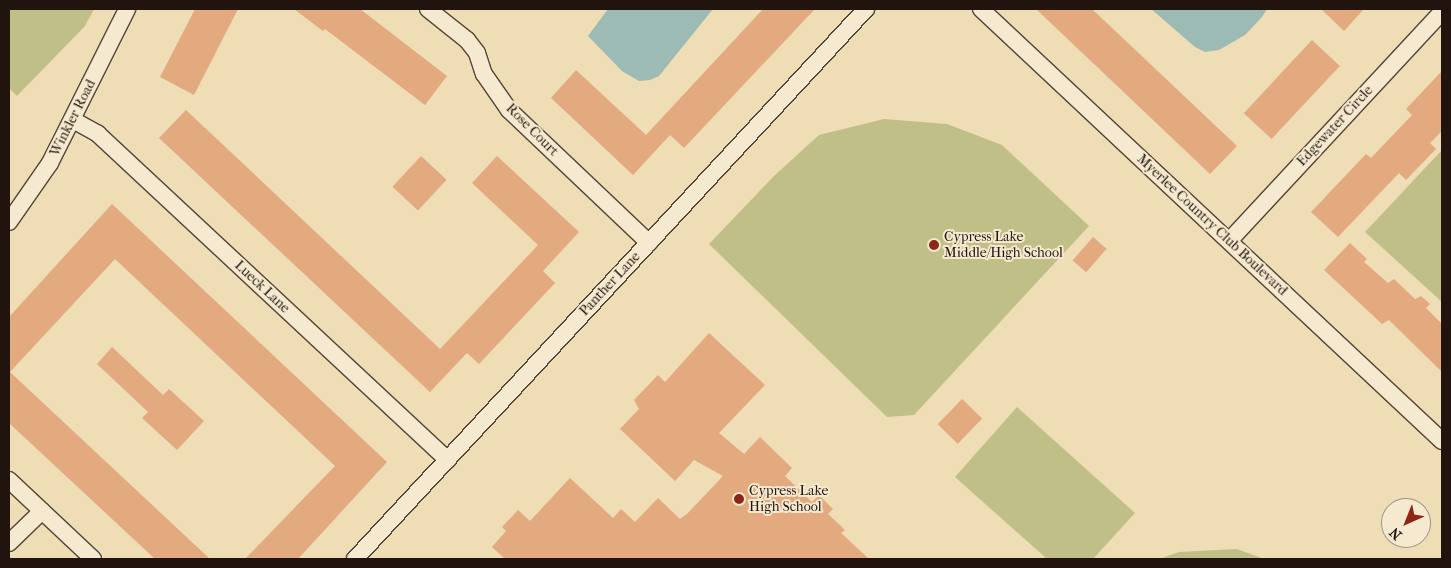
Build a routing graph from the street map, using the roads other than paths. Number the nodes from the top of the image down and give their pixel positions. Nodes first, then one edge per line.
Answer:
1 (127, 9) edge
2 (428, 9) edge
3 (866, 9) edge
4 (981, 9) edge
5 (1439, 12) edge
6 (73, 120) junction
7 (9, 222) edge
8 (1229, 241) junction
9 (649, 243) junction
10 (1442, 441) edge
11 (447, 460) junction
12 (9, 480) edge
13 (42, 511) junction
14 (9, 543) edge
15 (93, 559) edge
16 (355, 559) edge

1 - 6 street, Winkler Road
2 - 9 street, Rose Court
3 - 9 street, Panther Lane
4 - 8 street, Myerlee Country Club Boulevard
5 - 8 street, Edgewater Circle
6 - 7 street, Winkler Road
6 - 11 street, Lueck Lane
8 - 10 street, Myerlee Country Club Boulevard
9 - 11 street, Panther Lane
11 - 16 street, Panther Lane
12 - 13 street
13 - 14 street
13 - 15 street

